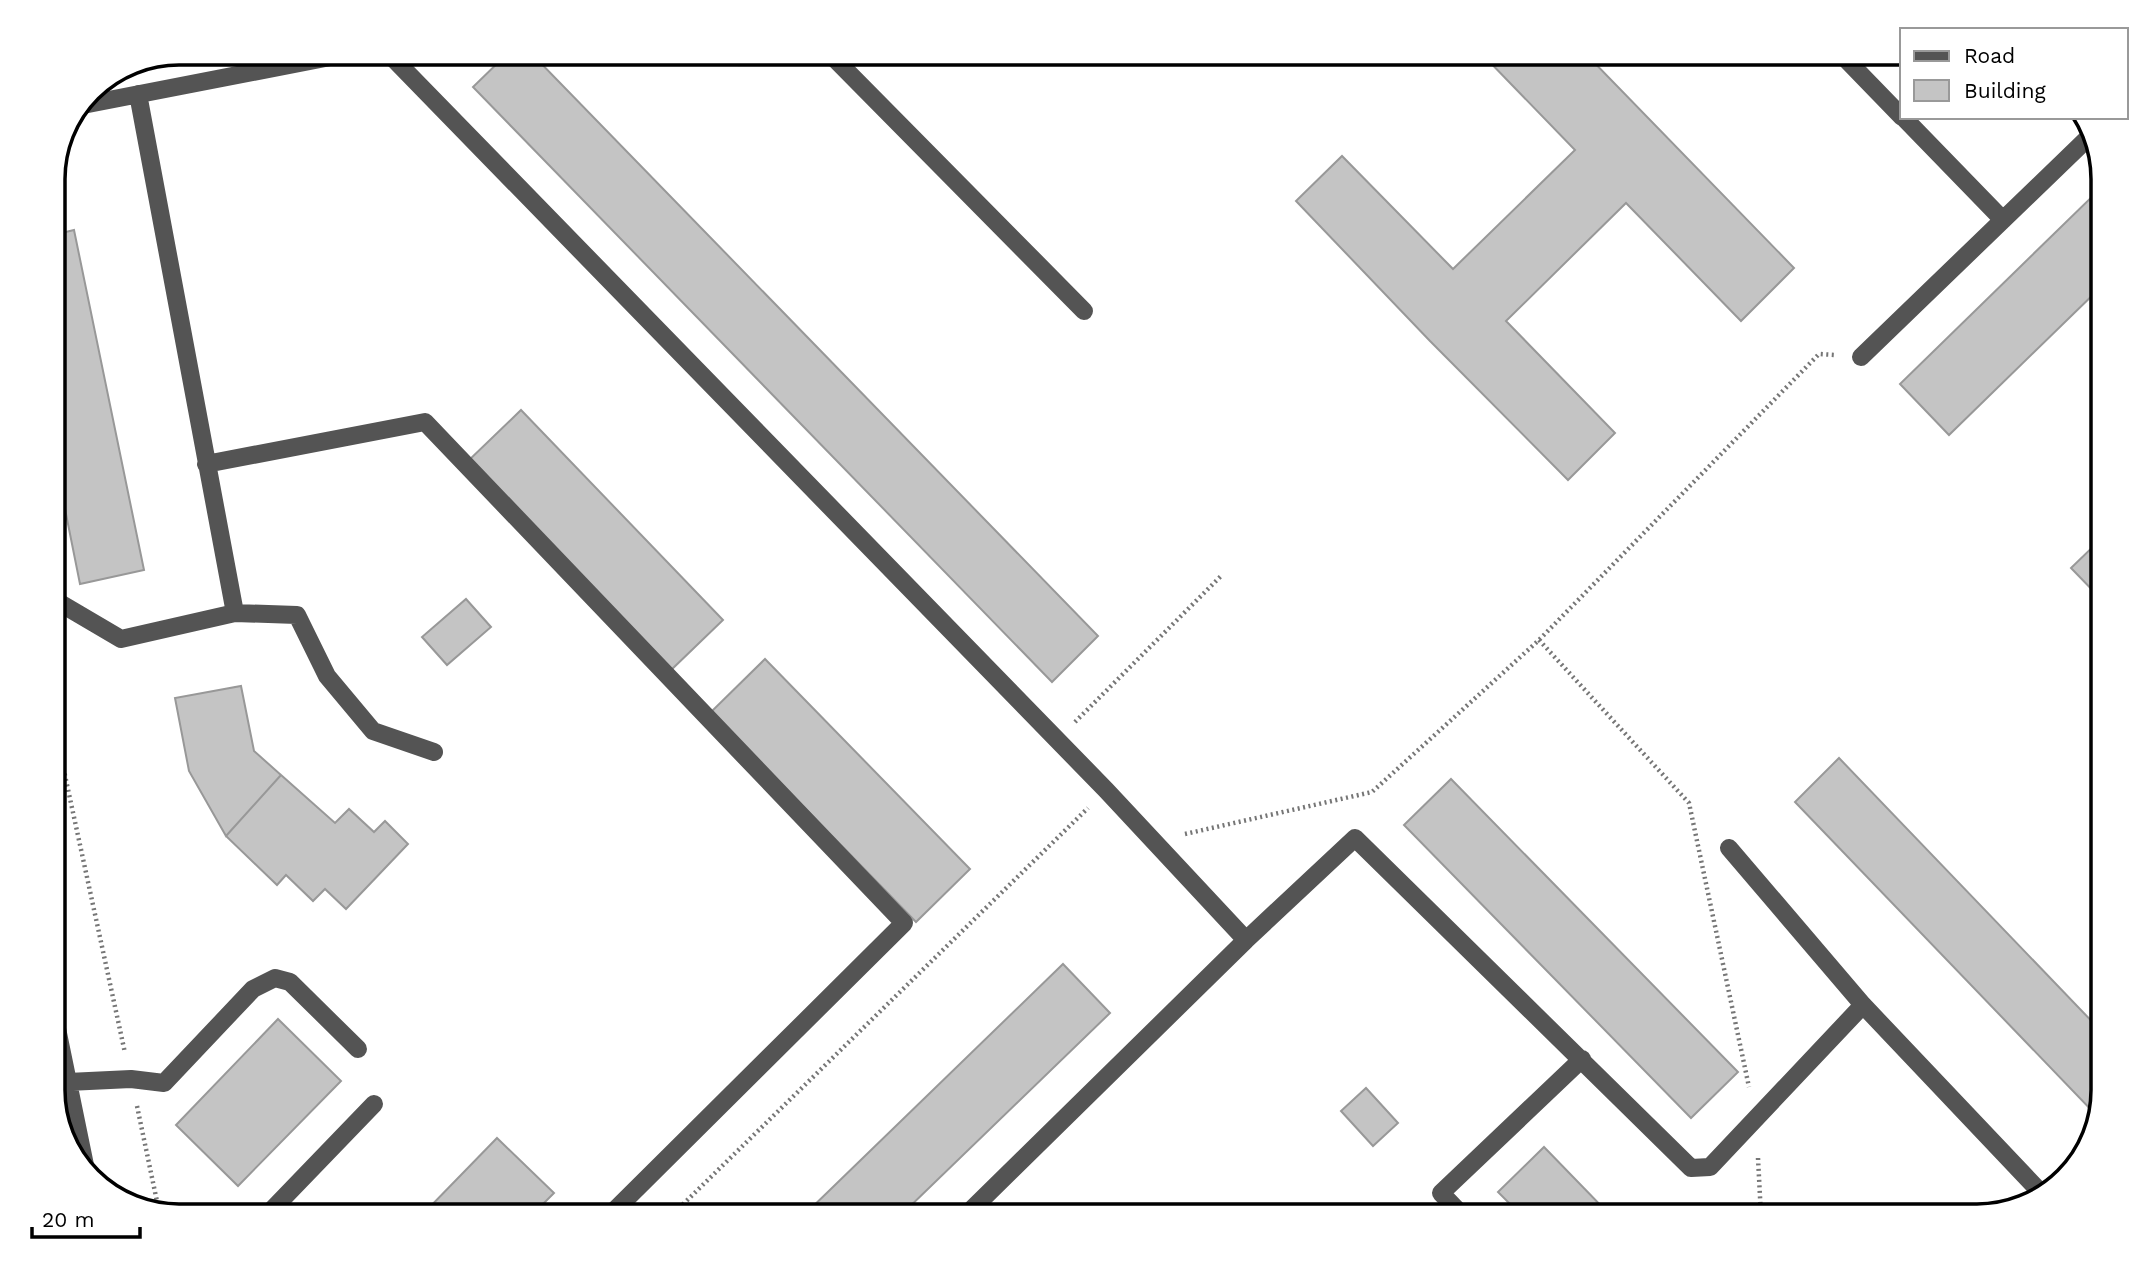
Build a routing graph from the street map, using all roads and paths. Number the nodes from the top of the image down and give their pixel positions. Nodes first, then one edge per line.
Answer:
1 (289, 65) edge
2 (400, 65) edge
3 (841, 65) edge
4 (1852, 65) edge
5 (138, 94) junction
6 (94, 103) edge
7 (1900, 114) edge
8 (1905, 119) edge
9 (2085, 141) edge
10 (2003, 220) junction
11 (1084, 311) dead end
12 (1861, 357) joint
13 (206, 464) junction
14 (1221, 576) dead end
15 (65, 606) edge
16 (235, 613) junction
17 (1539, 640) junction
18 (1057, 740) junction
19 (433, 752) dead end
20 (65, 775) edge
21 (1106, 790) junction
22 (1153, 841) junction
23 (1729, 848) dead end
24 (1246, 940) junction
25 (1863, 1005) junction
26 (358, 1049) dead end
27 (1583, 1059) junction
28 (65, 1067) edge
29 (131, 1079) junction
30 (68, 1082) junction
31 (374, 1104) dead end
32 (1756, 1120) junction
33 (82, 1150) edge
34 (2036, 1188) edge
35 (157, 1202) edge
36 (278, 1204) edge
37 (621, 1204) edge
38 (683, 1204) edge
39 (977, 1204) edge
40 (1452, 1204) edge
41 (1760, 1204) edge

1 - 5 street
2 - 18 street
3 - 11 street
4 - 7 street
5 - 6 street
5 - 13 street
8 - 10 street
9 - 10 street
10 - 12 street
12 - 17 path
13 - 16 street
13 - 37 street
14 - 18 path
15 - 16 street
16 - 19 street
17 - 22 path
17 - 32 path
18 - 21 street
20 - 29 path
21 - 22 street
21 - 38 path
22 - 24 street
23 - 25 street
24 - 27 street
24 - 39 street
25 - 32 street
25 - 34 street
26 - 29 street
27 - 32 street
27 - 40 street
28 - 30 street
29 - 30 street
29 - 35 path
30 - 33 street
31 - 36 street
32 - 41 path

